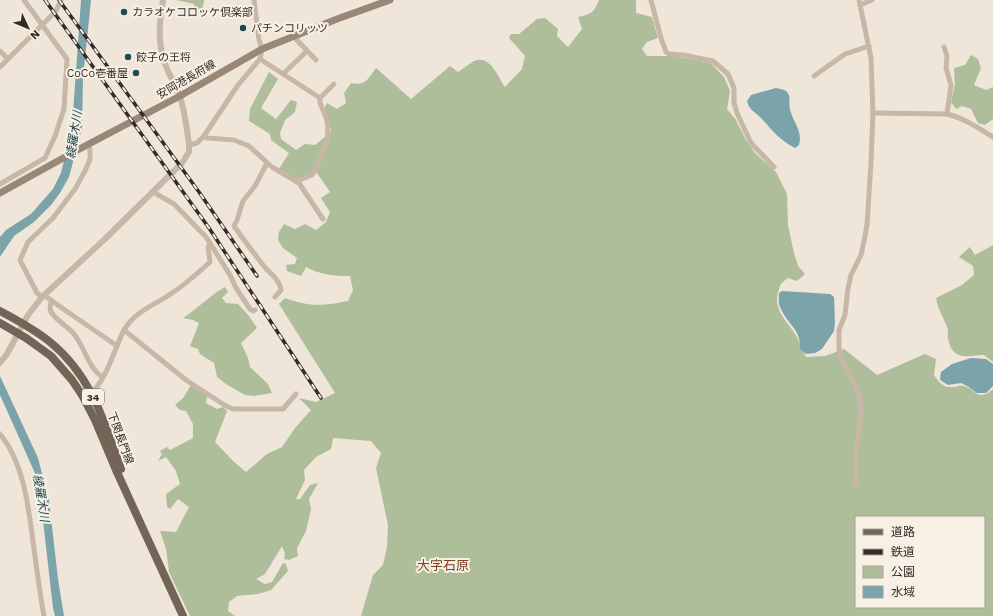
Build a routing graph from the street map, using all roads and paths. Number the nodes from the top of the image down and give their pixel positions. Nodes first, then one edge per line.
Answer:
1 (24, 0) edge
2 (60, 0) edge
3 (163, 0) edge
4 (254, 0) edge
5 (390, 0) edge
6 (651, 0) edge
7 (872, 0) edge
8 (860, 2) edge
9 (42, 24) junction
10 (293, 36) junction
11 (869, 46) junction
12 (944, 46) dead end
13 (262, 49) junction
14 (0, 51) edge
15 (307, 51) junction
16 (8, 59) junction
17 (260, 59) junction
18 (316, 60) dead end
19 (0, 67) edge
20 (283, 74) junction
21 (814, 76) dead end
22 (334, 84) dead end
23 (180, 96) junction
24 (320, 98) junction
25 (873, 113) junction
26 (947, 114) junction
27 (204, 136) junction
28 (993, 137) edge
29 (87, 145) junction
30 (190, 145) junction
31 (267, 163) junction
32 (774, 168) dead end
33 (297, 181) junction
34 (0, 184) edge
35 (152, 192) junction
36 (0, 193) edge
37 (323, 219) dead end
38 (210, 243) junction
39 (43, 296) junction
40 (275, 297) dead end
41 (52, 301) junction
42 (256, 310) dead end
43 (0, 311) edge
44 (0, 323) edge
45 (23, 324) junction
46 (124, 330) junction
47 (18, 332) junction
48 (117, 346) junction
49 (2, 361) edge
50 (102, 377) junction
51 (91, 392) junction
52 (296, 394) dead end
53 (0, 434) edge
54 (857, 484) dead end
55 (139, 518) junction
56 (44, 616) edge
57 (183, 616) edge

1 - 9 street
2 - 9 street
3 - 23 street
4 - 13 street
5 - 10 main road, 安岡港長府線
6 - 32 street
7 - 8 street
8 - 11 street
9 - 16 street
9 - 34 street
10 - 13 main road, 安岡港長府線
10 - 15 street
11 - 21 street
11 - 25 street
12 - 26 street
13 - 17 street
13 - 23 main road, 安岡港長府線
14 - 16 street
15 - 18 street
15 - 20 street
16 - 19 street
17 - 20 street
17 - 27 street
20 - 24 street
22 - 24 street
23 - 29 main road, 安岡港長府線
23 - 30 street
24 - 33 street
25 - 26 street
25 - 54 street
26 - 28 street
27 - 30 street
27 - 31 street
29 - 36 main road, 安岡港長府線
29 - 39 street
30 - 35 street
31 - 33 street
31 - 40 street
33 - 37 street
35 - 38 street
35 - 39 street
38 - 42 street
38 - 46 street
39 - 41 street
39 - 45 street
41 - 48 street
41 - 50 street
43 - 45 main road, 下関長門線 / 34
44 - 47 main road, 下関長門線 / 34
45 - 47 street
45 - 51 main road, 下関長門線 / 34
46 - 48 street
46 - 52 street
47 - 49 street
47 - 55 main road, 下関長門線 / 34
48 - 50 street
50 - 51 street
51 - 55 main road, 下関長門線 / 34
53 - 56 street
55 - 57 main road, 下関長門線 / 34

